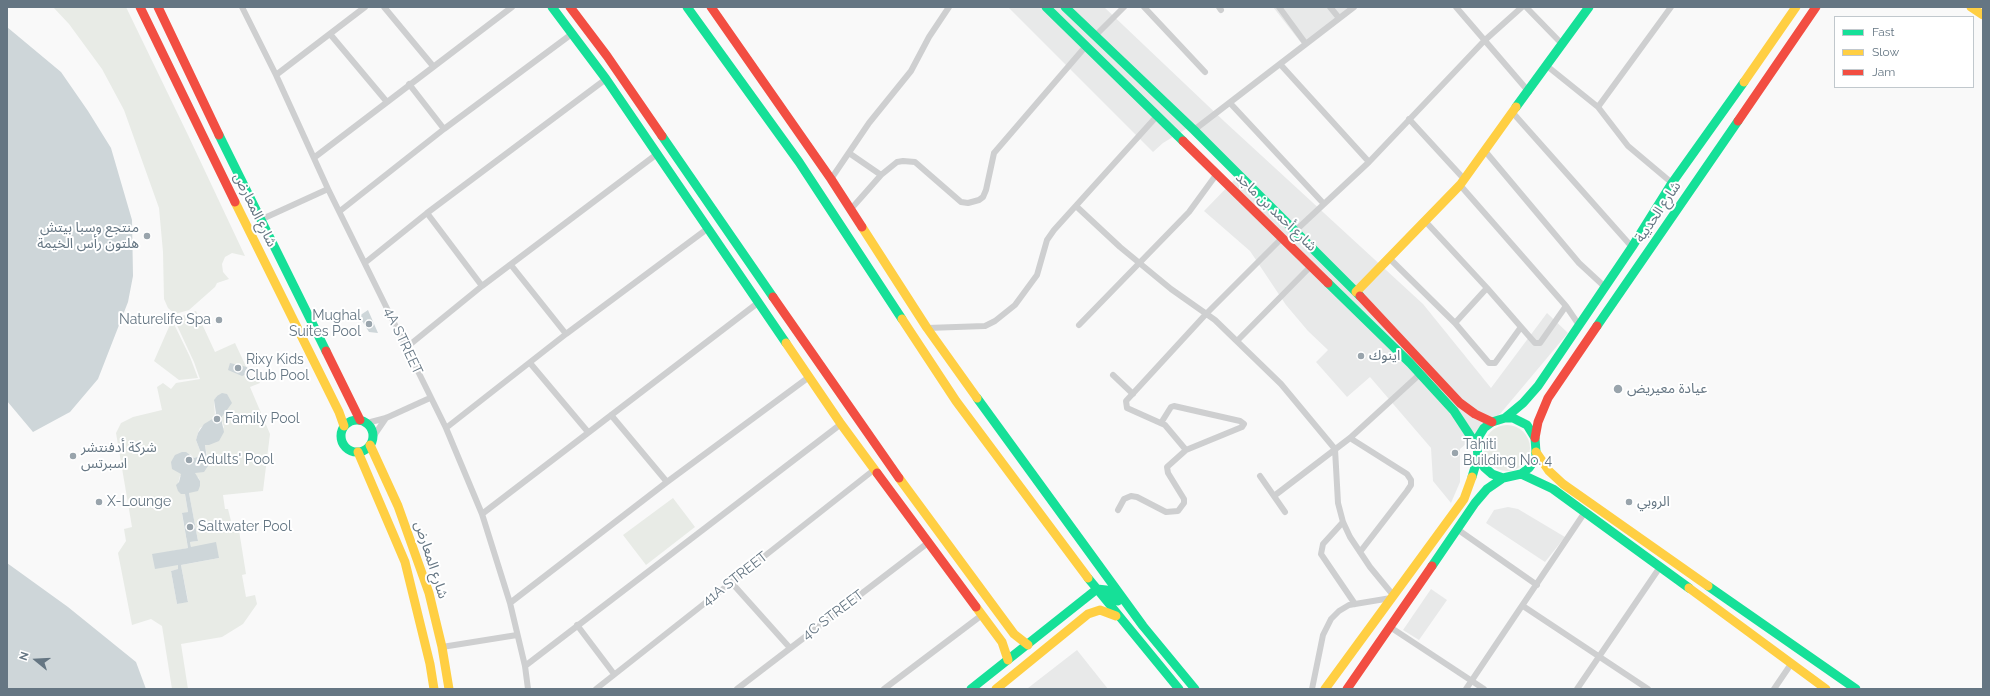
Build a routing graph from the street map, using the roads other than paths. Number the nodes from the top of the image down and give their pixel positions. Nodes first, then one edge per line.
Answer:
1 (140, 7) edge
2 (158, 7) edge
3 (242, 7) edge
4 (365, 7) edge
5 (384, 7) edge
6 (512, 7) edge
7 (552, 7) edge
8 (570, 7) edge
9 (687, 7) edge
10 (711, 7) edge
11 (949, 7) edge
12 (1046, 7) edge
13 (1066, 7) edge
14 (1124, 7) edge
15 (1144, 7) edge
16 (1279, 7) edge
17 (1330, 7) edge
18 (1354, 7) edge
19 (1456, 7) edge
20 (1522, 7) edge
21 (1526, 7) edge
22 (1589, 7) edge
23 (1662, 7) edge
24 (1796, 7) edge
25 (1816, 7) edge
26 (1971, 7) edge
27 (1669, 9) edge
28 (1983, 15) edge
29 (1339, 18) junction
30 (573, 33) junction
31 (330, 34) junction
32 (1095, 36) junction
33 (1484, 41) junction
34 (1306, 44) junction
35 (1562, 44) junction
36 (1086, 46) junction
37 (1280, 64) junction
38 (432, 66) junction
39 (1547, 66) junction
40 (1205, 72) dead end
41 (276, 75) junction
42 (606, 80) junction
43 (409, 84) junction
44 (1528, 92) junction
45 (387, 102) junction
46 (1230, 103) junction
47 (1598, 107) junction
48 (1513, 113) junction
49 (1157, 116) junction
50 (1409, 119) junction
51 (444, 129) junction
52 (1194, 130) junction
53 (1485, 151) junction
54 (849, 153) junction
55 (657, 154) junction
56 (315, 157) junction
57 (1369, 162) junction
58 (881, 175) junction
59 (1216, 175) junction
60 (831, 179) junction
61 (1462, 182) junction
62 (1672, 183) junction
63 (328, 188) junction
64 (1324, 204) junction
65 (1076, 206) junction
66 (850, 209) junction
67 (340, 211) junction
68 (428, 213) junction
69 (260, 220) junction
70 (1425, 222) junction
71 (707, 229) junction
72 (1294, 232) junction
73 (1282, 238) junction
74 (1632, 247) junction
75 (1389, 258) junction
76 (366, 262) junction
77 (1138, 262) junction
78 (511, 265) junction
79 (1311, 266) junction
80 (482, 286) junction
81 (1605, 287) junction
82 (1487, 288) junction
83 (1356, 292) junction
84 (759, 302) junction
85 (1566, 306) junction
86 (1206, 314) junction
87 (1455, 323) junction
88 (1079, 325) dead end
89 (1579, 325) junction
90 (1521, 327) junction
91 (927, 328) junction
92 (566, 334) junction
93 (1237, 341) junction
94 (407, 348) junction
95 (530, 363) junction
96 (1420, 374) junction
97 (1113, 375) dead end
98 (809, 377) junction
99 (1133, 394) junction
100 (430, 398) junction
101 (611, 414) junction
102 (386, 418) junction
103 (1505, 418) junction
104 (363, 421) junction
105 (1492, 422) junction
106 (1161, 423) junction
107 (841, 424) junction
108 (344, 426) junction
109 (446, 428) junction
110 (588, 432) junction
111 (1350, 438) junction
112 (1535, 438) junction
113 (372, 441) junction
114 (1477, 446) junction
115 (1335, 449) junction
116 (1186, 450) junction
117 (358, 452) junction
118 (1536, 452) junction
119 (1478, 457) junction
120 (875, 469) junction
121 (1521, 474) junction
122 (1260, 476) dead end
123 (1503, 478) junction
124 (667, 482) junction
125 (1274, 496) junction
126 (1118, 510) dead end
127 (1284, 512) dead end
128 (1585, 512) junction
129 (482, 514) junction
130 (1344, 522) junction
131 (1457, 529) junction
132 (929, 542) junction
133 (1360, 552) junction
134 (1660, 567) junction
135 (731, 582) junction
136 (1537, 585) junction
137 (964, 589) junction
138 (1097, 589) junction
139 (1392, 597) junction
140 (510, 603) junction
141 (1355, 604) junction
142 (1523, 606) junction
143 (982, 614) junction
144 (1000, 614) junction
145 (1119, 617) junction
146 (1062, 618) junction
147 (577, 625) junction
148 (1143, 626) junction
149 (1390, 627) junction
150 (517, 635) junction
151 (1028, 645) junction
152 (442, 647) junction
153 (790, 648) junction
154 (1037, 656) junction
155 (1599, 658) junction
156 (1008, 660) junction
157 (1791, 664) junction
158 (525, 666) junction
159 (614, 674) junction
160 (1471, 681) junction
161 (979, 685) edge
162 (434, 689) edge
163 (449, 689) edge
164 (528, 689) edge
165 (596, 689) edge
166 (737, 689) edge
167 (884, 689) edge
168 (971, 689) edge
169 (996, 689) edge
170 (1179, 689) edge
171 (1195, 689) edge
172 (1312, 689) edge
173 (1325, 689) edge
174 (1347, 689) edge
175 (1466, 689) edge
176 (1484, 689) edge
177 (1577, 689) edge
178 (1648, 689) edge
179 (1774, 689) edge
180 (1826, 689) edge
181 (1856, 689) edge

1 - 108 street, شارع المعارض
2 - 69 street, شارع المعارض
3 - 41 street, 4A STREET
4 - 31 street
5 - 38 street
6 - 38 street
7 - 30 street
8 - 144 street
9 - 138 street
10 - 60 street
11 - 54 street
12 - 36 street, شارع أحمد بن ماجد
13 - 32 street, شارع أحمد بن ماجد
14 - 32 street
15 - 40 street
16 - 34 street
17 - 29 street
18 - 29 street
19 - 33 street
20 - 33 street
21 - 35 street
22 - 35 street
23 - 27 street
24 - 62 street, شارع الحديبة
25 - 112 street, شارع الحديبة
26 - 28 street
27 - 47 street
29 - 34 street
30 - 42 street
30 - 51 street
31 - 41 street
31 - 45 street
32 - 52 street, شارع أحمد بن ماجد
33 - 44 street
33 - 50 street
34 - 37 street
35 - 39 street
36 - 49 street, شارع أحمد بن ماجد
36 - 58 street
37 - 46 street
37 - 57 street
38 - 43 street
39 - 44 street
39 - 47 street
41 - 56 street, 4A STREET
42 - 55 street
42 - 68 street
43 - 45 street
43 - 51 street
44 - 48 street
45 - 56 street
46 - 52 street
46 - 64 street
47 - 62 street
48 - 53 street
48 - 74 street
49 - 59 street, شارع أحمد بن ماجد
49 - 65 street
50 - 57 street
50 - 61 street
51 - 67 street
52 - 72 street, شارع أحمد بن ماجد
53 - 61 street
53 - 81 street
54 - 58 street
54 - 60 street
55 - 71 street
55 - 78 street
56 - 63 street, 4A STREET
57 - 64 street
58 - 66 street
59 - 73 street, شارع أحمد بن ماجد
59 - 77 street
60 - 66 street
61 - 70 street
61 - 85 street
62 - 74 street, شارع الحديبة
63 - 67 street, 4A STREET
63 - 69 street
64 - 72 street
65 - 77 street
65 - 91 street
66 - 91 street
67 - 76 street, 4A STREET
68 - 76 street
68 - 80 street
69 - 104 street, شارع المعارض
70 - 75 street
70 - 82 street
71 - 84 street
71 - 92 street
72 - 83 street, شارع أحمد بن ماجد
73 - 79 street, شارع أحمد بن ماجد
73 - 86 street
74 - 81 street, شارع الحديبة
75 - 83 street
75 - 87 street
76 - 94 street, 4A STREET
77 - 86 street
77 - 88 street
78 - 80 street
78 - 92 street
79 - 93 street
79 - 96 street, شارع أحمد بن ماجد
80 - 94 street
81 - 89 street, شارع الحديبة
82 - 87 street
82 - 90 street
83 - 105 street, شارع أحمد بن ماجد
84 - 98 street
84 - 101 street
85 - 89 street
85 - 90 street
86 - 93 street
86 - 99 street
87 - 90 street
89 - 103 street, شارع الحديبة
91 - 148 street
92 - 95 street
93 - 115 street
94 - 100 street, 4A STREET
95 - 109 street
95 - 110 street
96 - 111 street
96 - 114 street, شارع أحمد بن ماجد
97 - 99 street
98 - 107 street
98 - 124 street
99 - 106 street
100 - 102 street
100 - 109 street, 4A STREET
101 - 110 street
101 - 124 street
102 - 104 street
102 - 113 street
103 - 105 street
103 - 112 street
104 - 108 street
104 - 113 street
105 - 114 street
106 - 116 street
106 - 116 street
107 - 120 street
107 - 147 street
108 - 117 street
109 - 129 street, 4A STREET
110 - 129 street
111 - 115 street
111 - 133 street
112 - 118 street
113 - 117 street
113 - 152 street, شارع المعارض
114 - 119 street
115 - 125 street
115 - 130 street
116 - 126 street
117 - 162 street, شارع المعارض
118 - 121 street
118 - 181 street
119 - 123 street
119 - 139 street
120 - 132 street
120 - 135 street, 41A STREET
121 - 123 street
121 - 128 street
122 - 125 street
123 - 131 street
124 - 140 street
125 - 127 street
128 - 134 street
128 - 136 street
129 - 140 street, 4A STREET
130 - 133 street
130 - 141 street
131 - 136 street
131 - 149 street
132 - 137 street
132 - 153 street, 4C STREET
133 - 139 street
134 - 155 street
134 - 157 street
135 - 153 street
135 - 159 street, 41A STREET
136 - 142 street
137 - 143 street
137 - 144 street
138 - 145 street
138 - 146 street
138 - 148 street
139 - 141 street
139 - 173 street
140 - 150 street, 4A STREET
141 - 172 street
142 - 155 street
142 - 160 street
143 - 156 street
143 - 167 street
144 - 151 street
145 - 154 street
145 - 170 street
146 - 151 street
146 - 154 street
147 - 158 street
147 - 159 street
148 - 171 street
149 - 160 street
149 - 174 street
150 - 152 street
150 - 158 street, 4A STREET
151 - 156 street
152 - 163 street, شارع المعارض
153 - 166 street, 4C STREET
154 - 169 street
155 - 177 street
155 - 178 street
156 - 161 street
157 - 179 street
157 - 180 street
158 - 164 street, 4A STREET
159 - 165 street, 41A STREET
160 - 175 street
160 - 176 street
161 - 168 street

